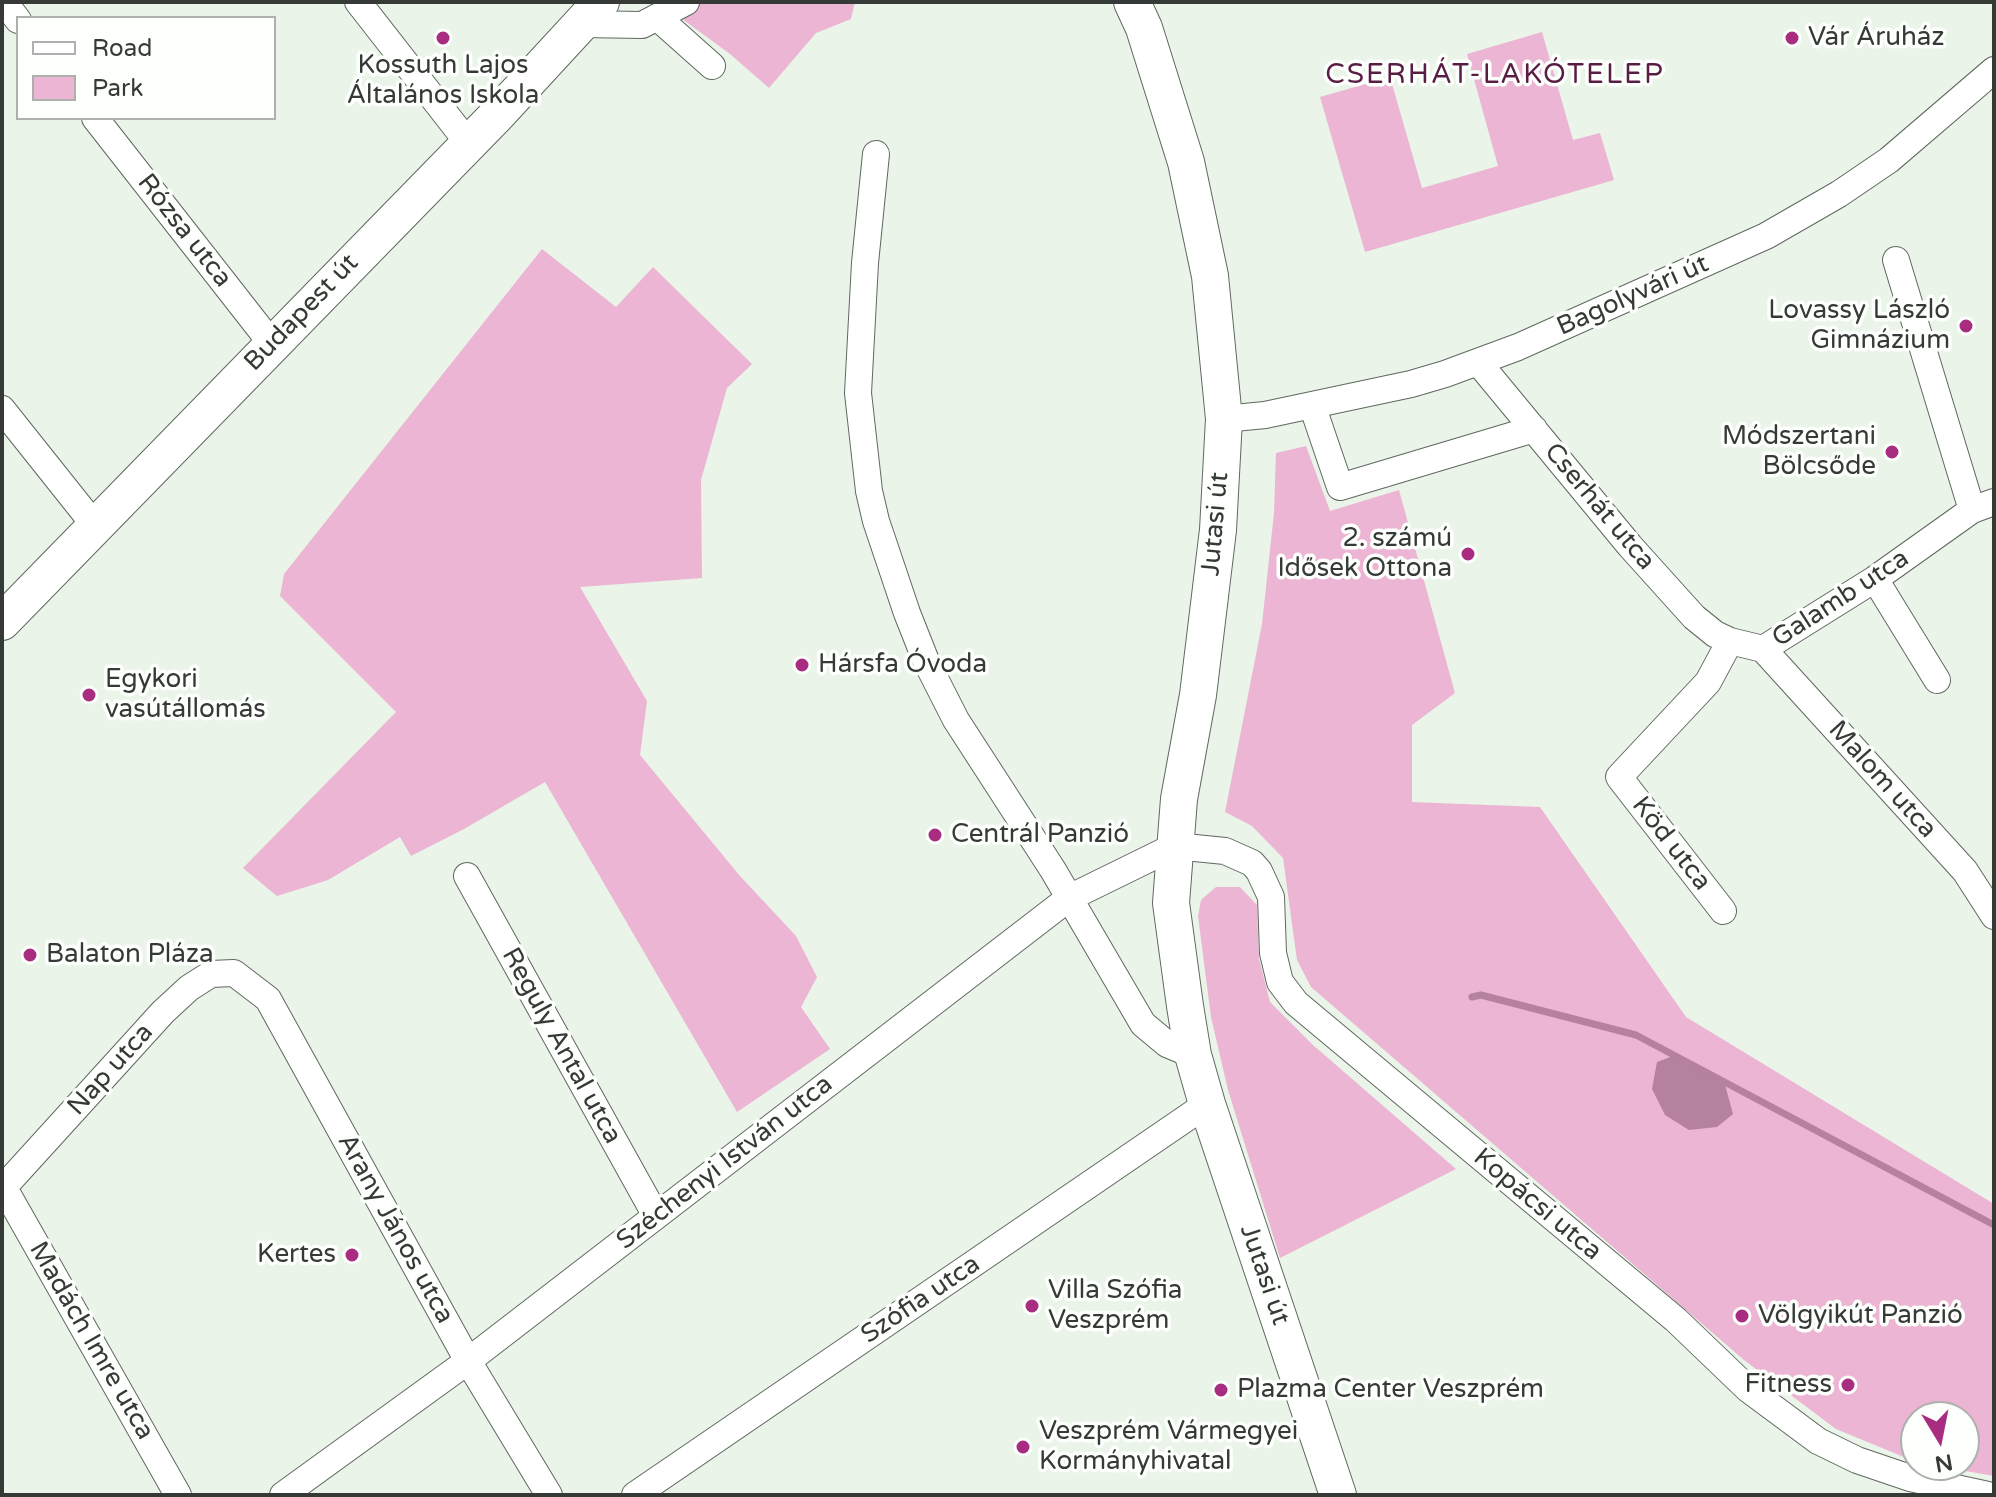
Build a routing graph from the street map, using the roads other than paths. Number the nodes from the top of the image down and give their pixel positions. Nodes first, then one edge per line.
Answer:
1 (358, 2) edge
2 (686, 2) edge
3 (1132, 2) edge
4 (591, 13) edge
5 (657, 17) junction
6 (712, 66) dead end
7 (1994, 70) edge
8 (97, 120) edge
9 (469, 144) junction
10 (876, 154) dead end
11 (1896, 260) dead end
12 (272, 344) junction
13 (1478, 362) junction
14 (1312, 405) junction
15 (2, 409) edge
16 (1224, 419) junction
17 (1534, 429) junction
18 (1983, 506) edge
19 (96, 527) junction
20 (1875, 579) junction
21 (2, 622) edge
22 (1730, 641) junction
23 (1763, 649) junction
24 (1937, 680) dead end
25 (1619, 777) joint
26 (1175, 846) junction
27 (1965, 871) junction
28 (467, 876) dead end
29 (1994, 887) edge
30 (1069, 898) junction
31 (1723, 911) dead end
32 (1994, 916) edge
33 (234, 973) joint
34 (1193, 1055) junction
35 (1207, 1104) junction
36 (3, 1189) edge
37 (656, 1216) junction
38 (468, 1361) junction
39 (178, 1495) edge
40 (283, 1495) edge
41 (549, 1495) edge
42 (635, 1495) edge
43 (1338, 1495) edge
44 (1988, 1495) edge

1 - 9 street
2 - 5 street
3 - 16 street, Jutasi út
4 - 5 street
4 - 9 street, Budapest út
5 - 6 street
7 - 13 street, Bagolyvári út
8 - 12 street, Rózsa utca
9 - 12 street, Budapest út
10 - 30 street
11 - 18 street, Galamb utca
12 - 19 street, Budapest út
13 - 14 street, Bagolyvári út
13 - 17 street, Cserhát utca
14 - 16 street, Bagolyvári út
14 - 17 street
15 - 19 street
16 - 26 street, Jutasi út
17 - 22 street, Cserhát utca
18 - 20 street, Galamb utca
19 - 21 street, Budapest út
20 - 23 street, Galamb utca
20 - 24 street
22 - 23 street, Galamb utca
22 - 25 street, Galamb utca
23 - 27 street, Malom utca
25 - 31 street, Köd utca
26 - 30 street, Széchenyi István utca
26 - 34 street, Jutasi út
26 - 44 street, Kopácsi utca
27 - 29 street
27 - 32 street, Malom utca
28 - 37 street, Reguly Antal utca
30 - 34 street
30 - 37 street, Széchenyi István utca
33 - 36 street, Nap utca
33 - 38 street, Arany János utca
34 - 35 street, Jutasi út
35 - 42 street, Szófia utca
35 - 43 street, Jutasi út
36 - 39 street, Madách Imre utca
37 - 38 street, Széchenyi István utca
38 - 40 street, Széchenyi István utca
38 - 41 street, Arany János utca

